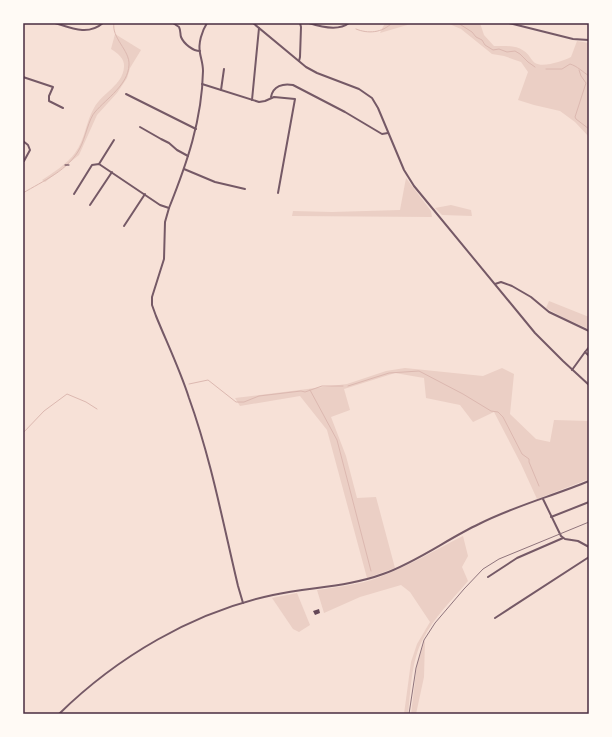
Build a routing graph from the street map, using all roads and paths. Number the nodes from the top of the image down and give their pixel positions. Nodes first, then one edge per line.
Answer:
1 (55, 23) edge
2 (102, 23) edge
3 (173, 23) edge
4 (207, 23) edge
5 (253, 23) edge
6 (300, 23) edge
7 (309, 23) edge
8 (349, 23) edge
9 (509, 23) edge
10 (259, 28) junction
11 (589, 40) edge
12 (200, 51) junction
13 (299, 61) junction
14 (224, 69) dead end
15 (23, 77) edge
16 (202, 84) junction
17 (221, 90) junction
18 (126, 94) dead end
19 (271, 98) junction
20 (252, 100) junction
21 (63, 108) dead end
22 (140, 126) dead end
23 (196, 129) junction
24 (388, 133) junction
25 (114, 140) dead end
26 (23, 141) edge
27 (188, 156) junction
28 (24, 161) edge
29 (99, 164) junction
30 (184, 169) junction
31 (112, 172) junction
32 (245, 189) dead end
33 (278, 193) dead end
34 (74, 194) dead end
35 (145, 194) junction
36 (90, 205) dead end
37 (169, 208) junction
38 (124, 226) dead end
39 (495, 284) junction
40 (589, 331) edge
41 (589, 348) edge
42 (585, 352) junction
43 (589, 356) edge
44 (572, 370) junction
45 (589, 385) edge
46 (589, 481) edge
47 (543, 499) junction
48 (589, 502) edge
49 (551, 517) junction
50 (563, 538) junction
51 (589, 547) edge
52 (589, 558) edge
53 (488, 577) dead end
54 (243, 603) junction
55 (495, 618) dead end
56 (59, 714) edge

1 - 2 street
3 - 12 street
4 - 12 street
5 - 10 street
6 - 13 street
7 - 8 street
9 - 11 street
10 - 13 street
10 - 20 street
12 - 16 street
13 - 24 street
14 - 17 street
15 - 21 street
16 - 17 street
16 - 23 street
17 - 20 street
18 - 23 street
19 - 20 street
19 - 24 street
19 - 33 street
22 - 27 street
23 - 27 street
24 - 39 street
25 - 29 street
26 - 28 street
27 - 30 street
29 - 31 street
29 - 34 street
30 - 32 street
30 - 37 street
31 - 35 street
31 - 36 street
35 - 37 street
35 - 38 street
37 - 54 street
39 - 40 street
39 - 44 street
41 - 42 street
42 - 43 street
42 - 44 street
44 - 45 street
46 - 47 street
47 - 49 street
47 - 54 street
48 - 49 street
49 - 50 street
50 - 51 street
50 - 53 street
52 - 55 street
54 - 56 street

